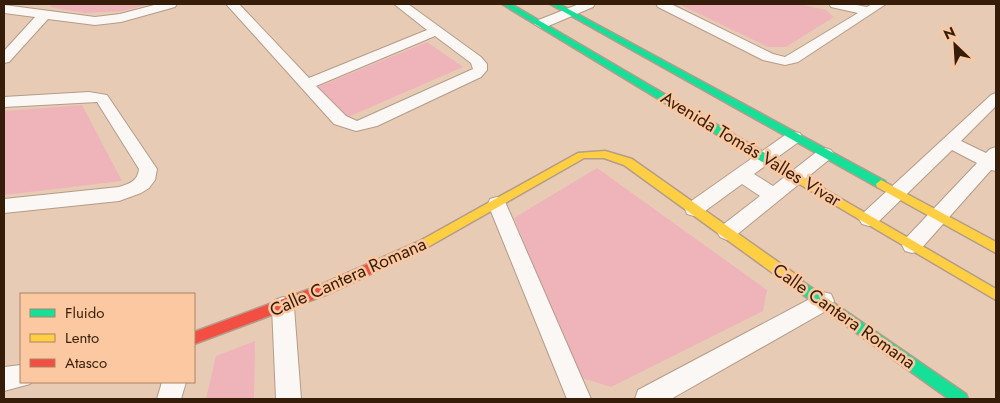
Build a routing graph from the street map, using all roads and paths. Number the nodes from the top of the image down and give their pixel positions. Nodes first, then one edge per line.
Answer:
1 (171, 4) edge
2 (232, 4) edge
3 (400, 4) edge
4 (506, 4) edge
5 (555, 4) edge
6 (589, 4) edge
7 (662, 4) edge
8 (835, 4) edge
9 (874, 7) edge
10 (4, 9) edge
11 (569, 12) junction
12 (45, 14) junction
13 (527, 16) junction
14 (541, 24) junction
15 (437, 31) junction
16 (4, 59) edge
17 (307, 84) junction
18 (996, 98) edge
19 (4, 102) edge
20 (794, 137) junction
21 (949, 142) junction
22 (825, 154) junction
23 (765, 158) junction
24 (994, 160) edge
25 (742, 175) junction
26 (796, 176) junction
27 (897, 193) junction
28 (773, 194) junction
29 (498, 204) junction
30 (4, 206) edge
31 (694, 209) junction
32 (938, 216) junction
33 (868, 219) junction
34 (727, 232) junction
35 (912, 245) junction
36 (996, 248) edge
37 (996, 295) edge
38 (823, 301) junction
39 (284, 307) junction
40 (195, 338) edge
41 (20, 376) edge
42 (4, 379) edge
43 (174, 383) edge
44 (169, 399) edge
45 (289, 399) edge
46 (579, 399) edge
47 (647, 399) edge
48 (961, 399) edge

1 - 12 street
2 - 17 street
3 - 15 street
4 - 13 main road, Avenida Tomás Valles Vivar
5 - 11 main road, Avenida Tomás Valles Vivar
5 - 13 street
6 - 11 street
7 - 9 street
8 - 9 street
10 - 12 street
11 - 14 street
11 - 20 main road, Avenida Tomás Valles Vivar
12 - 16 street
13 - 14 main road, Avenida Tomás Valles Vivar
14 - 23 main road, Avenida Tomás Valles Vivar
15 - 17 street
15 - 17 street
18 - 21 street
19 - 30 street
20 - 22 main road, Avenida Tomás Valles Vivar
20 - 23 street
21 - 24 street
21 - 27 street
22 - 26 street
22 - 27 main road, Avenida Tomás Valles Vivar
23 - 25 street
23 - 26 main road, Avenida Tomás Valles Vivar
24 - 32 street
25 - 28 street
25 - 31 street
26 - 28 street
26 - 33 main road, Avenida Tomás Valles Vivar
27 - 32 main road, Avenida Tomás Valles Vivar
27 - 33 street
28 - 34 street
29 - 31 main road, Calle Cantera Romana
29 - 39 main road, Calle Cantera Romana
29 - 46 street
31 - 34 main road, Calle Cantera Romana
32 - 35 street
32 - 36 main road, Avenida Tomás Valles Vivar
33 - 35 main road, Avenida Tomás Valles Vivar
34 - 38 main road, Calle Cantera Romana
35 - 37 main road, Avenida Tomás Valles Vivar
38 - 47 street
38 - 48 main road, Calle Cantera Romana
39 - 40 main road, Calle Cantera Romana
39 - 45 street
41 - 42 street
43 - 44 street

